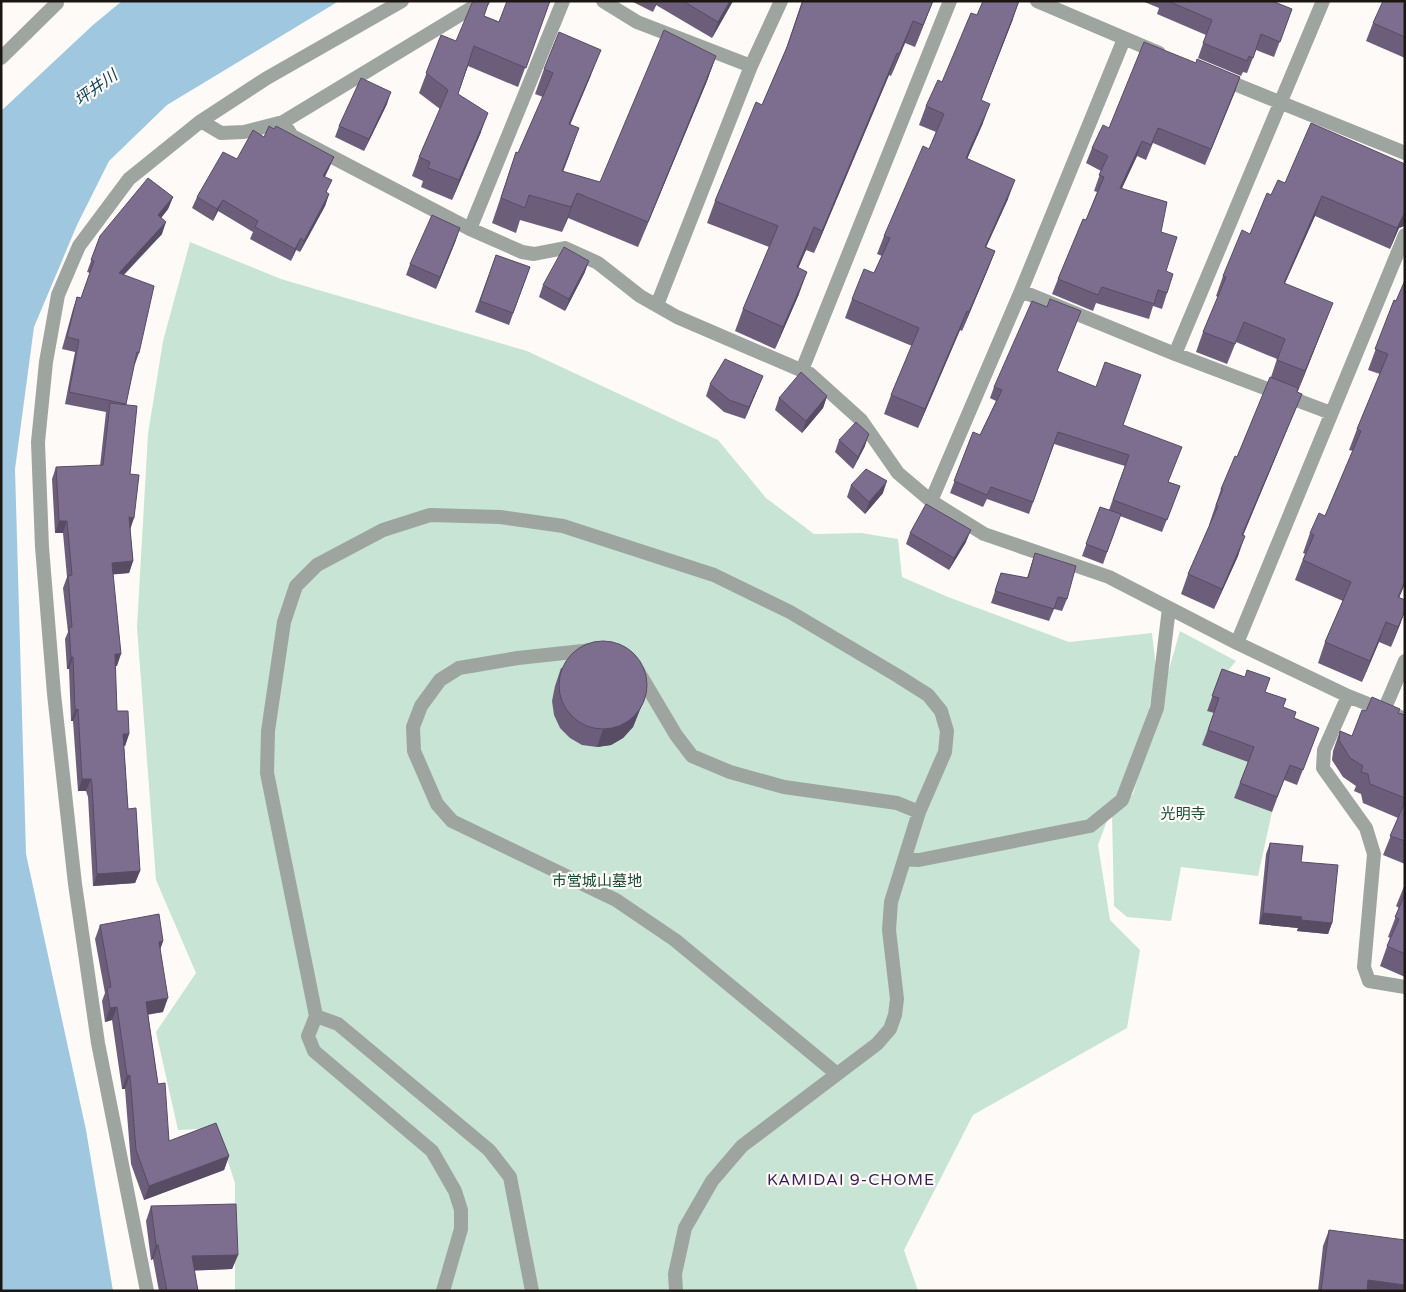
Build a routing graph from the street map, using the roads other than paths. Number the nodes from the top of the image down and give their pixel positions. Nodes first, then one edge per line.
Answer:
1 (402, 1) edge
2 (484, 1) edge
3 (563, 1) edge
4 (603, 1) edge
5 (781, 1) edge
6 (950, 1) edge
7 (1038, 1) edge
8 (1323, 1) edge
9 (57, 3) dead end
10 (1124, 38) junction
11 (1170, 57) edge
12 (1, 58) edge
13 (751, 66) junction
14 (1207, 72) edge
15 (1280, 102) junction
16 (201, 121) junction
17 (283, 122) junction
18 (1405, 153) edge
19 (470, 228) junction
20 (1405, 235) edge
21 (1021, 290) junction
22 (657, 305) junction
23 (1175, 354) junction
24 (802, 370) junction
25 (1331, 413) junction
26 (931, 501) junction
27 (1169, 608) junction
28 (1237, 643) junction
29 (607, 649) edge
30 (1405, 661) edge
31 (631, 663) edge
32 (1348, 696) junction
33 (1384, 710) junction
34 (1405, 719) edge
35 (919, 812) junction
36 (905, 859) junction
37 (1405, 987) edge
38 (316, 1016) junction
39 (837, 1074) junction
40 (147, 1291) edge
41 (443, 1291) edge
42 (532, 1291) edge
43 (676, 1291) edge

1 - 16 street
2 - 17 street
3 - 19 street
4 - 13 street
5 - 13 street
6 - 24 street
7 - 10 street
8 - 15 street
9 - 12 street
10 - 11 street
10 - 21 street
13 - 22 street
14 - 15 street
15 - 18 street
15 - 23 street
16 - 17 street
16 - 40 street
17 - 19 street
19 - 22 street
20 - 25 street
21 - 23 street
21 - 26 street
22 - 24 street
23 - 25 street
24 - 26 street
25 - 28 street
26 - 27 street
27 - 28 street
27 - 36 street
28 - 32 street
29 - 39 street
30 - 33 street
31 - 35 street
32 - 33 street
32 - 37 street
33 - 34 street
35 - 36 street
35 - 38 street
36 - 39 street
38 - 41 street
38 - 42 street
39 - 43 street

